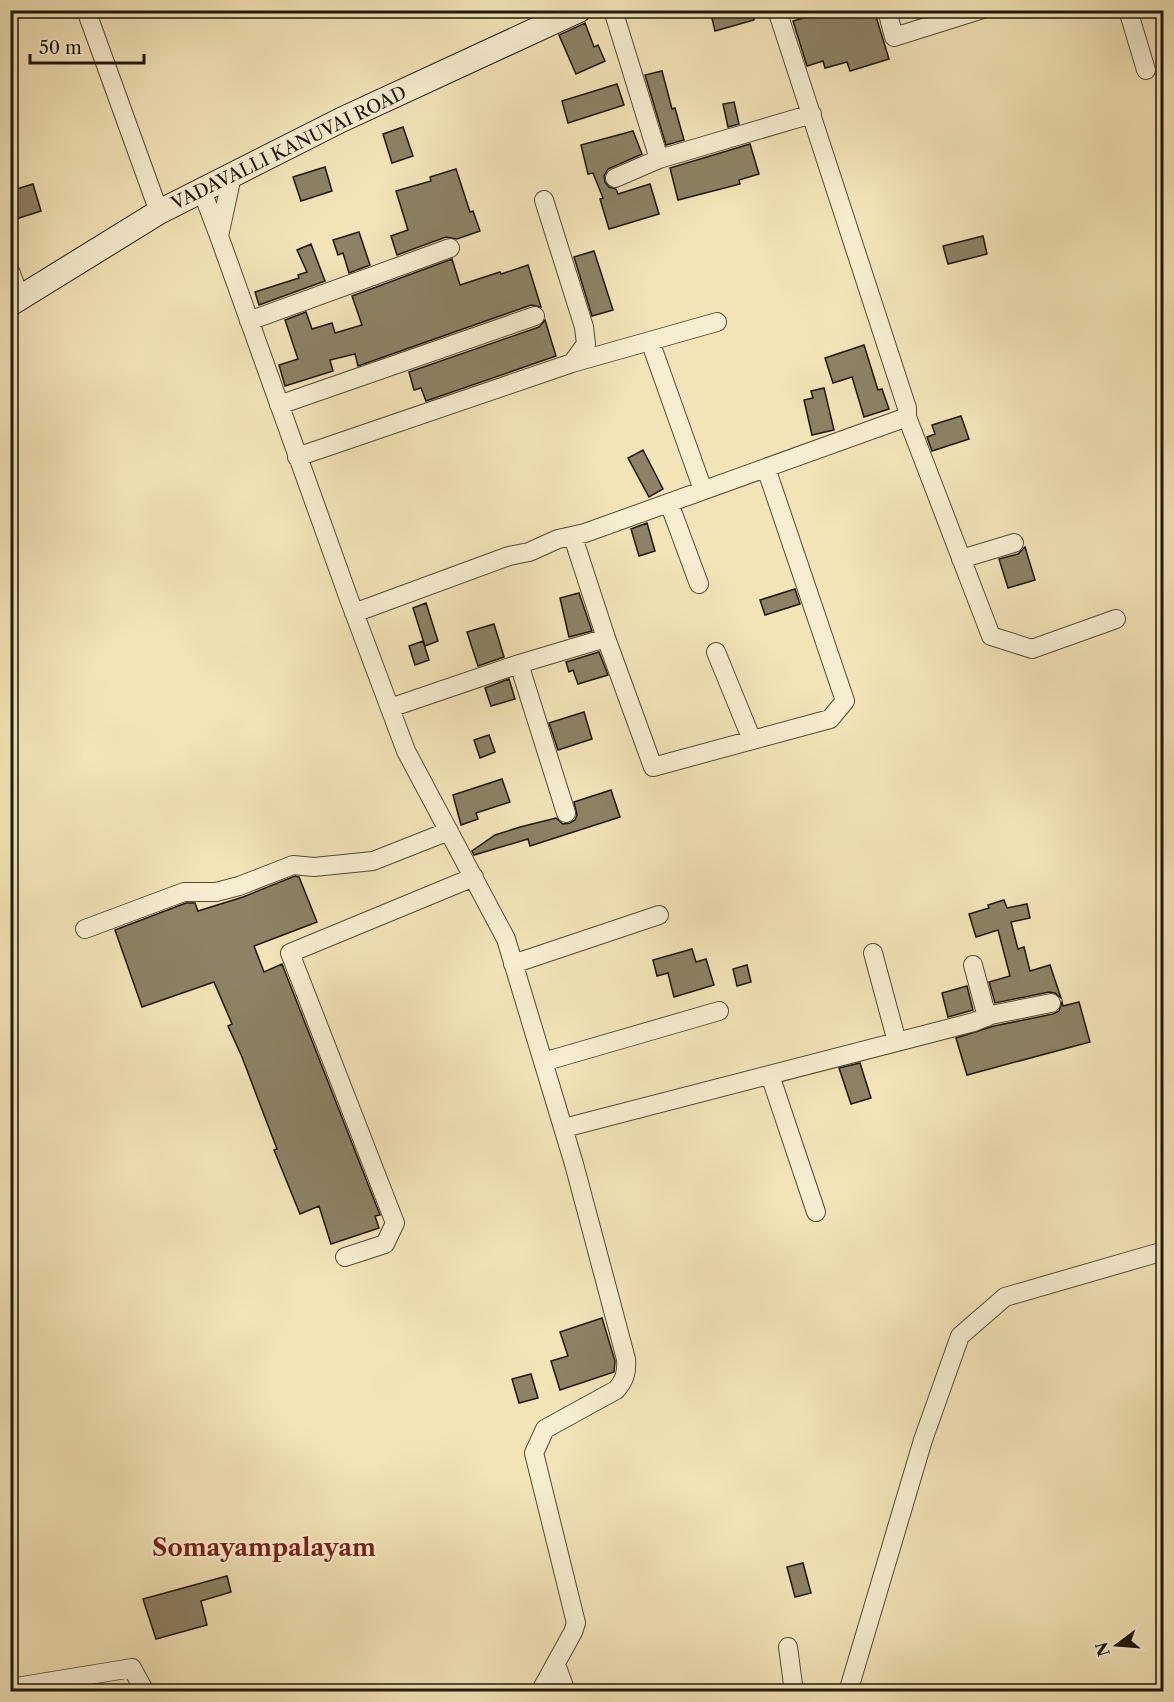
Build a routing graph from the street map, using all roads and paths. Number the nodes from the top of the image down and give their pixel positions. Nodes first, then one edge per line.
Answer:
1 (86, 10) edge
2 (579, 10) edge
3 (613, 10) edge
4 (777, 10) edge
5 (888, 10) edge
6 (980, 10) edge
7 (1128, 10) edge
8 (1146, 70) dead end
9 (812, 114) junction
10 (659, 159) junction
11 (232, 176) junction
12 (615, 177) dead end
13 (202, 190) junction
14 (544, 200) dead end
15 (159, 212) junction
16 (219, 236) junction
17 (450, 248) dead end
18 (10, 271) edge
19 (15, 301) edge
20 (535, 316) dead end
21 (249, 321) junction
22 (717, 322) dead end
23 (650, 341) junction
24 (572, 363) junction
25 (279, 405) junction
26 (907, 417) junction
27 (297, 457) junction
28 (766, 468) junction
29 (704, 490) junction
30 (669, 503) junction
31 (573, 537) junction
32 (1014, 543) dead end
33 (961, 559) junction
34 (699, 584) dead end
35 (354, 613) junction
36 (1116, 619) dead end
37 (606, 639) junction
38 (716, 652) dead end
39 (519, 664) junction
40 (390, 708) junction
41 (752, 740) junction
42 (566, 813) dead end
43 (449, 831) junction
44 (474, 877) junction
45 (659, 915) dead end
46 (85, 929) dead end
47 (873, 953) dead end
48 (513, 964) junction
49 (973, 964) dead end
50 (1051, 1003) dead end
51 (719, 1011) dead end
52 (987, 1017) junction
53 (897, 1042) junction
54 (543, 1062) junction
55 (770, 1075) junction
56 (564, 1128) junction
57 (816, 1212) dead end
58 (1164, 1251) edge
59 (345, 1257) dead end
60 (788, 1647) dead end
61 (556, 1664) junction
62 (10, 1688) edge
63 (145, 1692) edge
64 (540, 1692) edge
65 (566, 1692) edge
66 (794, 1692) edge
67 (848, 1692) edge

1 - 15 street
2 - 11 street, VADAVALLI KANUVAI ROAD
3 - 10 street
4 - 9 street
5 - 6 street
7 - 8 street
9 - 10 street
9 - 26 street
10 - 12 street
11 - 13 street, VADAVALLI KANUVAI ROAD
11 - 16 street
13 - 15 street, VADAVALLI KANUVAI ROAD
13 - 16 street
14 - 24 street
15 - 19 street, VADAVALLI KANUVAI ROAD
16 - 21 street
17 - 21 street
18 - 19 street
20 - 25 street
21 - 25 street
22 - 23 street
23 - 24 street
23 - 29 street
24 - 27 street
25 - 27 street
26 - 28 street
26 - 33 street
27 - 35 street
28 - 29 street
28 - 41 street
29 - 30 street
30 - 31 street
30 - 34 street
31 - 35 street
31 - 37 street
32 - 33 street
33 - 36 street
35 - 40 street
37 - 39 street
37 - 41 street
38 - 41 street
39 - 40 street
39 - 42 street
40 - 43 street
43 - 44 street
43 - 46 street
44 - 48 street
44 - 59 street
45 - 48 street
47 - 53 street
48 - 54 street
49 - 52 street
50 - 52 street
51 - 54 street
52 - 53 street
53 - 55 street
54 - 56 street
55 - 56 street
55 - 57 street
56 - 61 street
58 - 67 street
60 - 66 street
61 - 64 street
61 - 65 street
62 - 63 street

